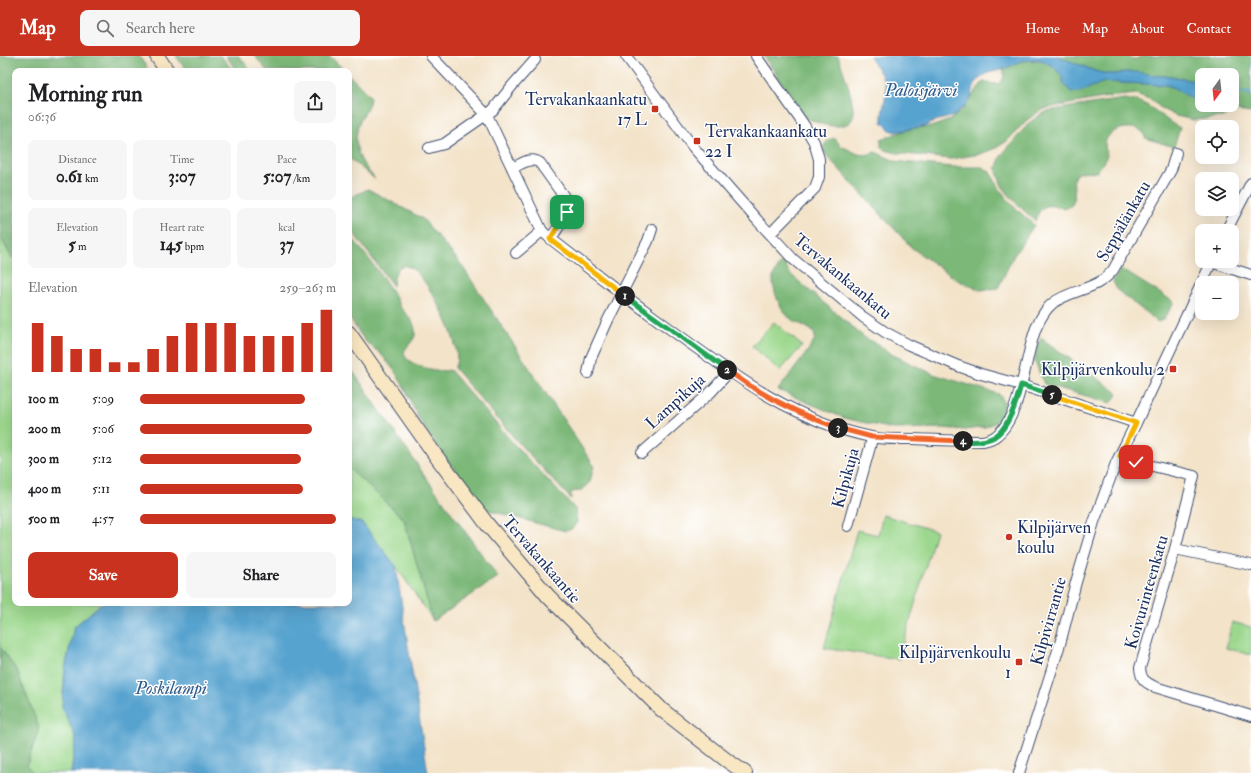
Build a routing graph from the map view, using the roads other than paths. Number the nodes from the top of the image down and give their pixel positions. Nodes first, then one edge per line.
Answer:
1 (157, 56) edge
2 (431, 56) edge
3 (626, 56) edge
4 (756, 56) edge
5 (535, 60) dead end
6 (165, 68) edge
7 (487, 115) junction
8 (429, 148) dead end
9 (1176, 153) dead end
10 (512, 168) junction
11 (1251, 183) edge
12 (1230, 224) edge
13 (652, 229) dead end
14 (542, 231) junction
15 (770, 234) junction
16 (550, 239) junction
17 (516, 253) dead end
18 (1208, 268) edge
19 (1229, 268) edge
20 (1251, 275) edge
21 (621, 293) junction
22 (352, 337) edge
23 (729, 372) junction
24 (588, 373) dead end
25 (1021, 385) junction
26 (1136, 423) junction
27 (872, 437) junction
28 (642, 453) dead end
29 (1120, 456) junction
30 (848, 526) dead end
31 (1175, 549) junction
32 (1251, 565) edge
33 (1251, 716) edge
34 (745, 773) edge
35 (1019, 773) edge

1 - 6 street
2 - 7 street, Seppälänkatu
3 - 15 street, Tervakankaankatu
4 - 15 street
5 - 7 street
7 - 8 street
7 - 10 street, Seppälänkatu
9 - 25 street, Seppälänkatu
10 - 14 street, Seppälänkatu
10 - 16 street
11 - 12 street
13 - 21 street
14 - 16 street, Seppälänkatu
14 - 17 street
15 - 25 street, Tervakankaankatu
16 - 21 street, Seppälänkatu
18 - 26 street, Kilpivirrantie
19 - 20 street
21 - 23 street, Seppälänkatu
21 - 24 street
22 - 34 street, Tervakankaantie
23 - 27 street, Seppälänkatu
23 - 28 street, Lampikuja
25 - 26 street, Tervakankaankatu
25 - 27 street, Seppälänkatu
26 - 29 street, Kilpivirrantie
27 - 30 street, Kilpikuja
29 - 31 street, Koivurinteenkatu
29 - 35 street, Kilpivirrantie
31 - 32 street
31 - 33 street, Koivurinteenkatu

